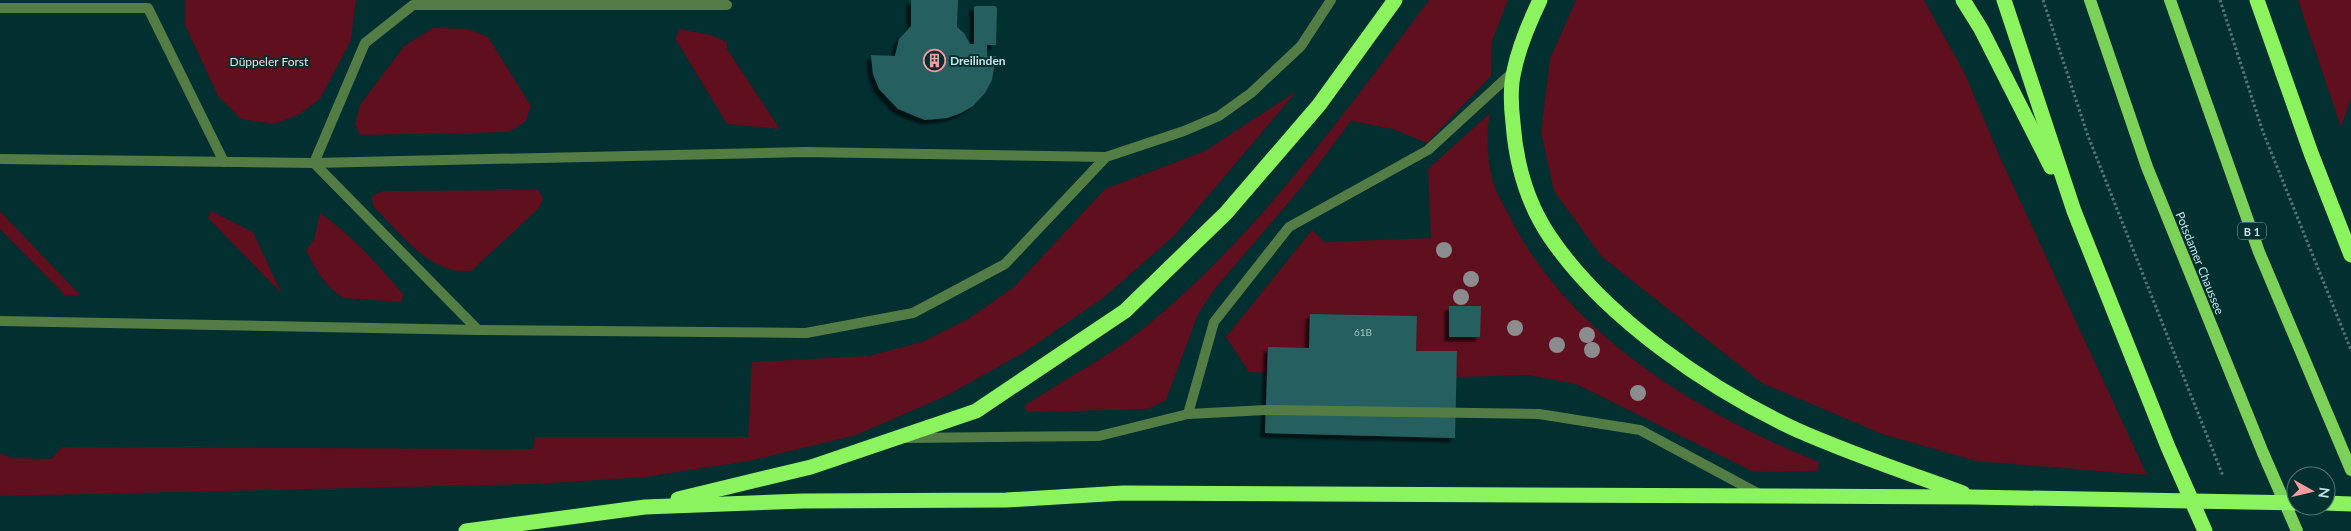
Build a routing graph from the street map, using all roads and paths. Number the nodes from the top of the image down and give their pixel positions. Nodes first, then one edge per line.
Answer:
1 (1331, 0) edge
2 (1395, 0) edge
3 (1540, 0) edge
4 (1963, 0) edge
5 (2004, 0) edge
6 (2043, 0) edge
7 (2090, 0) edge
8 (2170, 0) edge
9 (2220, 0) edge
10 (2257, 0) edge
11 (727, 5) dead end
12 (0, 8) edge
13 (1513, 72) junction
14 (1106, 157) junction
15 (0, 159) edge
16 (224, 162) junction
17 (314, 163) junction
18 (2074, 211) junction
19 (2351, 254) edge
20 (0, 321) edge
21 (478, 330) junction
22 (2351, 350) edge
23 (1188, 414) junction
24 (895, 438) junction
25 (2212, 450) dead end
26 (2351, 470) edge
27 (1972, 496) junction
28 (1764, 497) junction
29 (2286, 503) edge
30 (2336, 503) edge
31 (2351, 504) edge
32 (645, 507) junction
33 (466, 531) edge
34 (2205, 531) edge
35 (2297, 531) edge

1 - 14 lane
2 - 24 highway
3 - 13 highway
4 - 18 highway
5 - 18 highway
6 - 25 path
7 - 35 main road, Potsdamer Chaussee
8 - 26 main road, B 1
9 - 22 path
10 - 19 highway
11 - 17 lane
12 - 16 lane
13 - 23 lane
13 - 27 highway
14 - 17 lane
14 - 21 lane
15 - 16 lane
16 - 17 lane
17 - 21 lane
18 - 34 highway
20 - 21 lane
23 - 24 lane
23 - 28 lane
24 - 32 highway
27 - 28 highway
27 - 29 highway
28 - 32 highway
30 - 31 highway
32 - 33 highway

